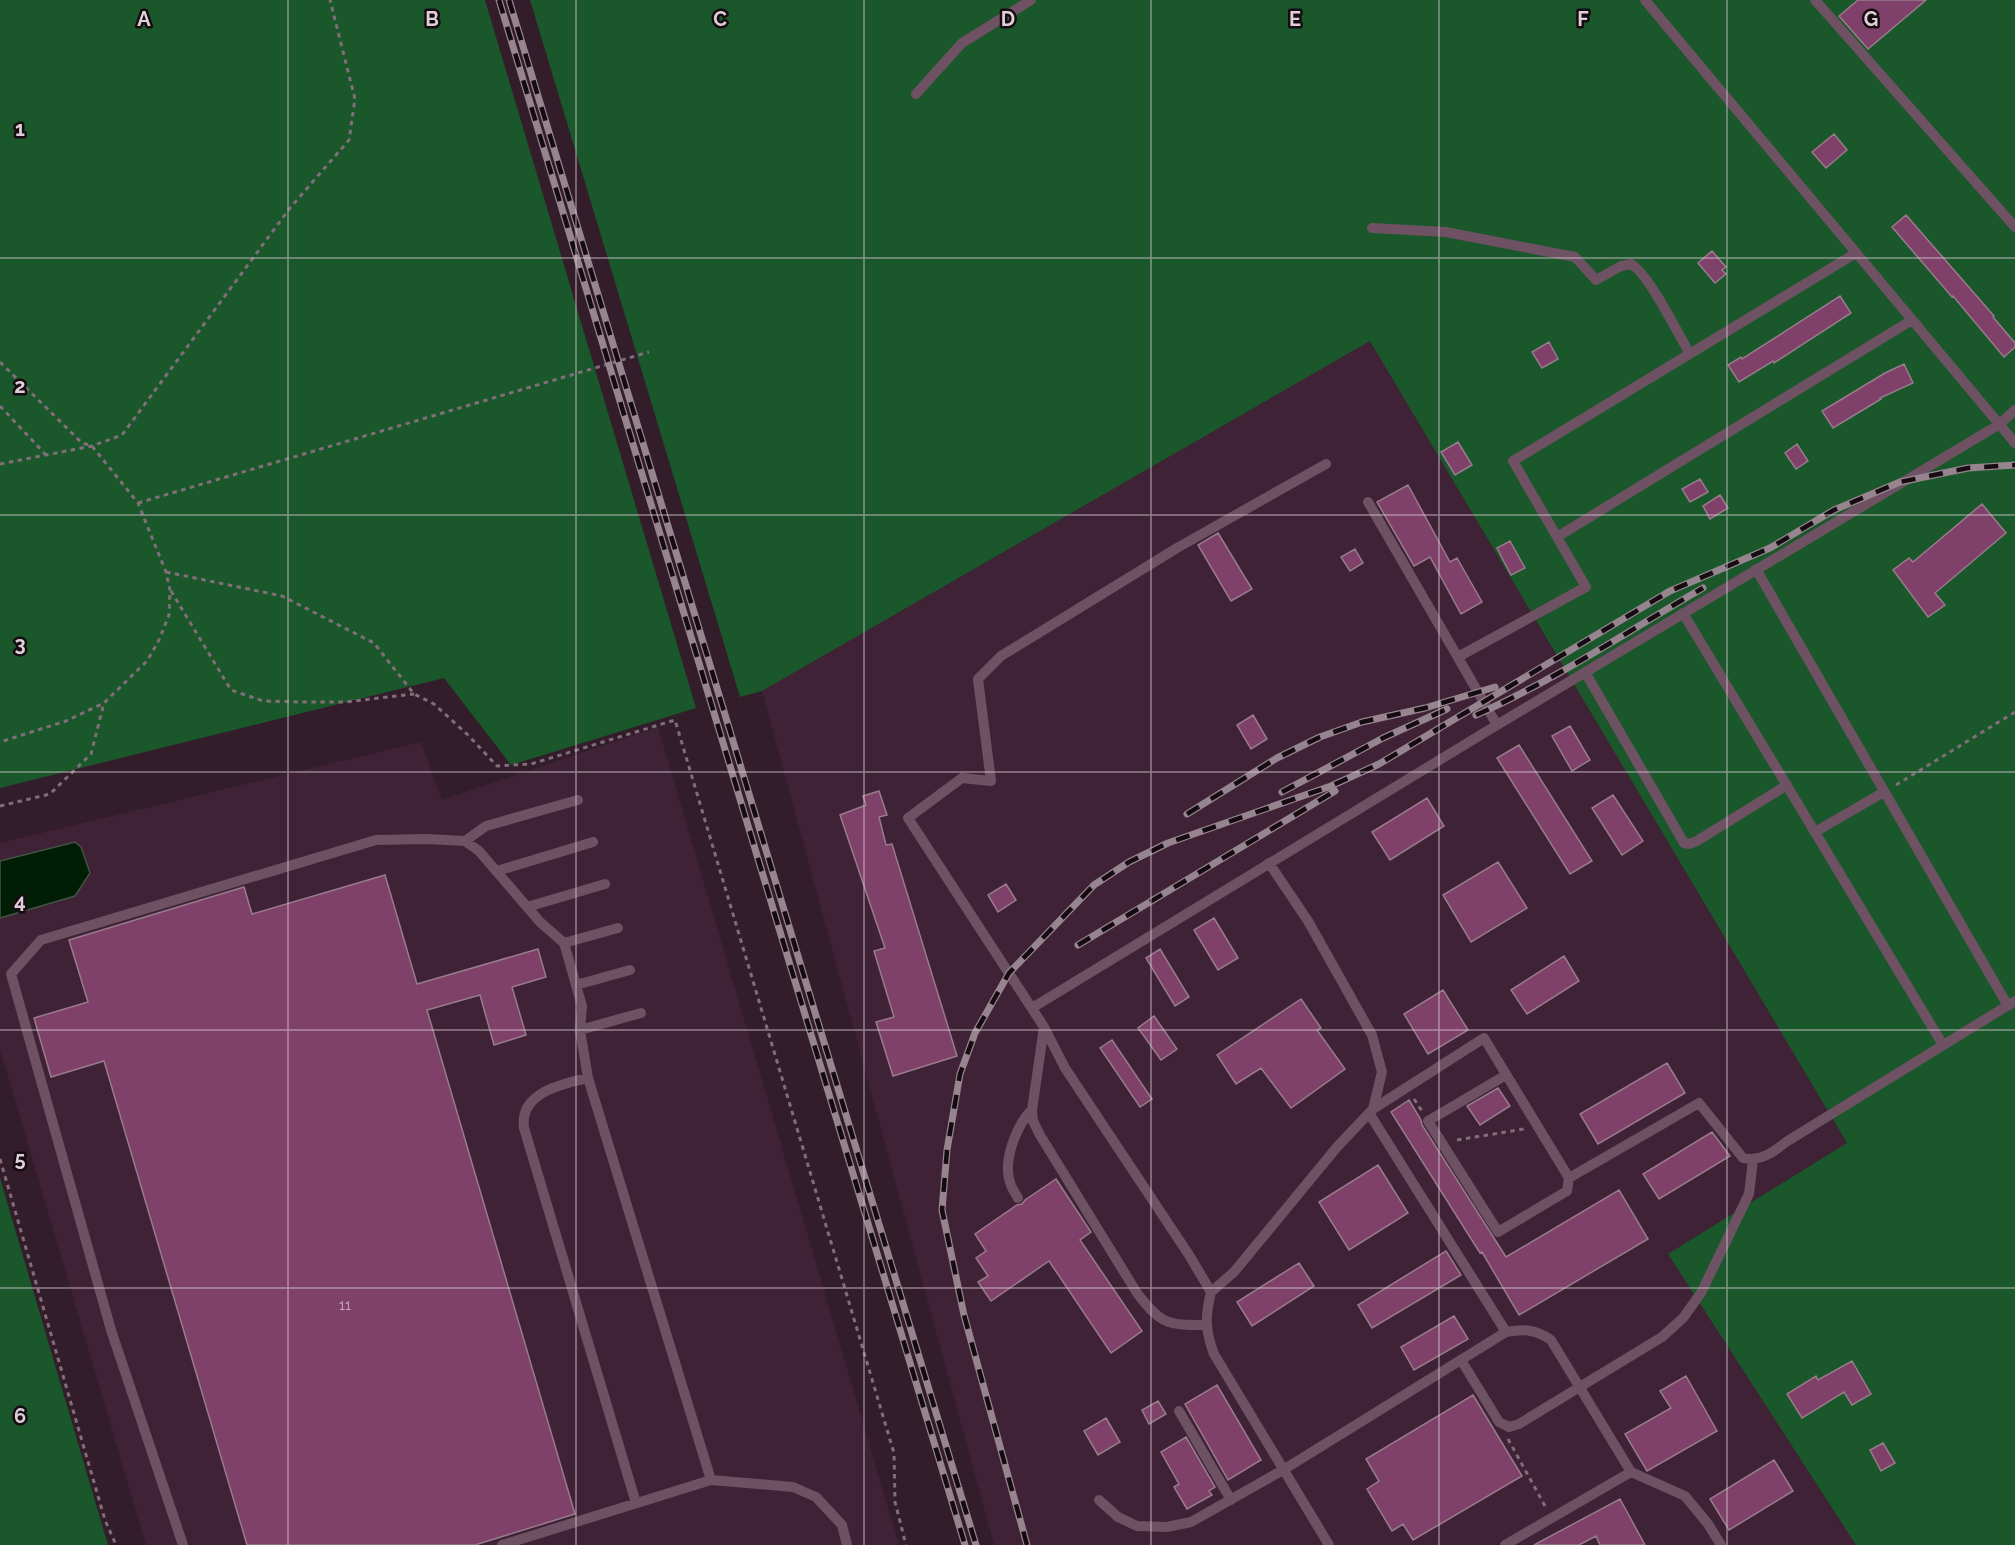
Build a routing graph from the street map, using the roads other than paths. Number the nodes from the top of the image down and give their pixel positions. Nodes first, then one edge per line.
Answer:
1 (1031, 0) edge
2 (1645, 0) edge
3 (1815, 0) edge
4 (916, 94) dead end
5 (2015, 227) edge
6 (1372, 228) dead end
7 (1856, 253) junction
8 (1912, 320) junction
9 (1690, 354) junction
10 (2015, 411) edge
11 (2000, 424) junction
12 (2015, 443) edge
13 (1326, 464) dead end
14 (1368, 502) dead end
15 (1557, 537) junction
16 (1756, 569) junction
17 (1683, 613) junction
18 (1458, 657) junction
19 (1585, 672) junction
20 (1497, 725) junction
21 (1787, 785) junction
22 (1884, 792) junction
23 (578, 800) dead end
24 (1815, 832) junction
25 (465, 842) junction
26 (593, 843) dead end
27 (1269, 863) junction
28 (497, 872) junction
29 (605, 884) dead end
30 (527, 907) junction
31 (618, 928) dead end
32 (564, 943) junction
33 (630, 969) dead end
34 (576, 986) junction
35 (2011, 1003) edge
36 (1032, 1008) junction
37 (641, 1012) dead end
38 (1044, 1027) junction
39 (580, 1030) junction
40 (1943, 1045) junction
41 (1506, 1075) junction
42 (588, 1078) junction
43 (1032, 1110) junction
44 (1371, 1111) junction
45 (1753, 1160) junction
46 (1569, 1178) junction
47 (1018, 1198) dead end
48 (1211, 1292) junction
49 (1206, 1325) junction
50 (1506, 1332) junction
51 (1461, 1360) junction
52 (1580, 1388) junction
53 (1179, 1411) dead end
54 (1283, 1470) junction
55 (1630, 1472) junction
56 (711, 1480) junction
57 (1100, 1500) dead end
58 (1231, 1500) junction
59 (636, 1503) junction
60 (183, 1545) edge
61 (502, 1545) edge
62 (847, 1545) edge
63 (1329, 1545) edge
64 (1505, 1545) edge
65 (1721, 1545) edge

1 - 4 lane
2 - 7 lane
3 - 5 lane
6 - 9 lane
7 - 8 lane
7 - 9 lane
8 - 11 lane
8 - 15 lane
9 - 15 lane
10 - 11 lane
11 - 12 lane
11 - 16 lane
13 - 36 lane
14 - 18 lane
15 - 18 lane
16 - 17 lane
16 - 22 lane
17 - 19 lane
17 - 21 lane
18 - 20 lane
19 - 20 lane
19 - 21 lane
20 - 27 lane
21 - 24 lane
22 - 24 lane
22 - 35 lane
23 - 25 lane
24 - 40 lane
25 - 28 lane
25 - 60 lane
26 - 28 lane
27 - 36 lane
27 - 44 lane
28 - 30 lane
29 - 30 lane
30 - 32 lane
31 - 32 lane
32 - 34 lane
33 - 34 lane
34 - 39 lane
35 - 40 lane
36 - 38 lane
37 - 39 lane
38 - 43 lane
38 - 48 lane
39 - 42 lane
40 - 45 lane
41 - 44 lane
41 - 46 lane
41 - 46 lane
42 - 56 lane
42 - 59 lane
43 - 47 lane
43 - 49 lane
44 - 48 lane
44 - 50 lane
45 - 46 lane
45 - 52 lane
48 - 49 lane
49 - 54 lane
50 - 51 lane
50 - 52 lane
51 - 52 lane
51 - 54 lane
52 - 55 lane
53 - 58 lane
54 - 58 lane
54 - 63 lane
55 - 64 lane
55 - 65 lane
56 - 59 lane
56 - 62 lane
57 - 58 lane
59 - 61 lane

